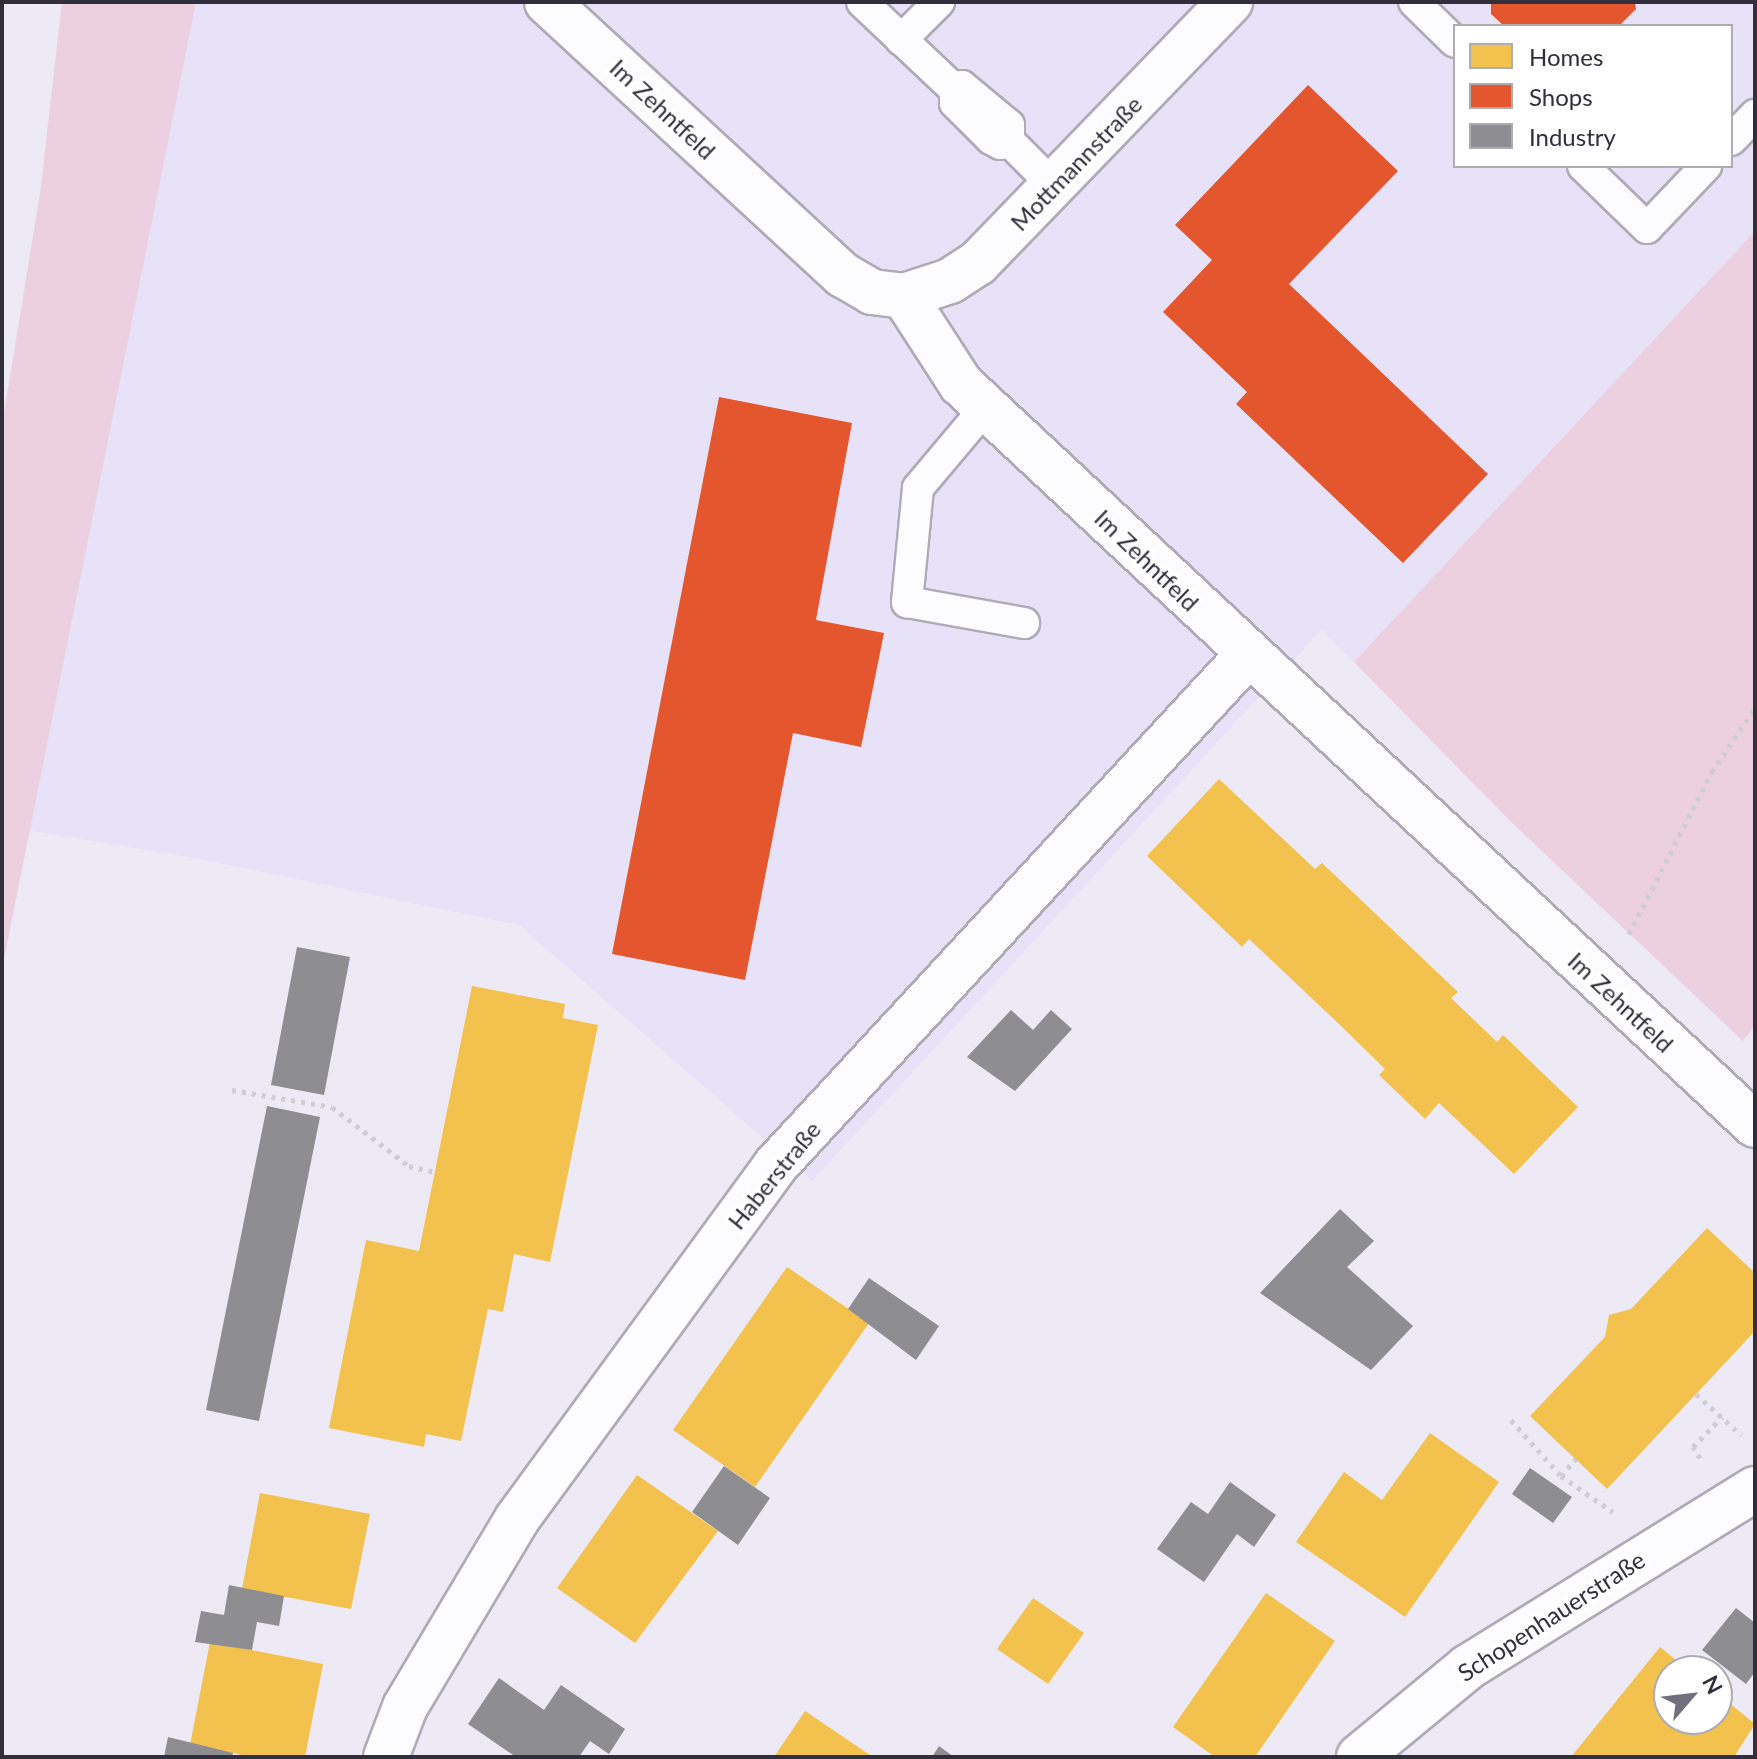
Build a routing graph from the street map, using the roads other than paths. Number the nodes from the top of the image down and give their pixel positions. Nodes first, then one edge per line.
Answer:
1 (547, 2) edge
2 (862, 2) edge
3 (939, 2) edge
4 (1230, 2) edge
5 (1414, 2) edge
6 (1443, 2) edge
7 (1450, 38) edge
8 (901, 40) junction
9 (1755, 115) edge
10 (1733, 138) edge
11 (1585, 168) edge
12 (1704, 168) edge
13 (1055, 187) junction
14 (904, 296) junction
15 (986, 407) junction
16 (1024, 623) dead end
17 (1247, 656) junction
18 (1755, 1125) edge
19 (1755, 1489) edge
20 (386, 1757) edge
21 (1359, 1757) edge

1 - 14 street, Im Zehntfeld
2 - 8 lane
3 - 8 lane
4 - 13 street, Mottmannstraße
5 - 7 lane
6 - 7 lane
8 - 13 lane
9 - 10 lane
11 - 12 lane
13 - 14 street, Mottmannstraße
14 - 15 street, Im Zehntfeld
15 - 16 lane
15 - 17 street, Im Zehntfeld
17 - 18 street, Im Zehntfeld
17 - 20 street, Haberstraße
19 - 21 street, Schopenhauerstraße

